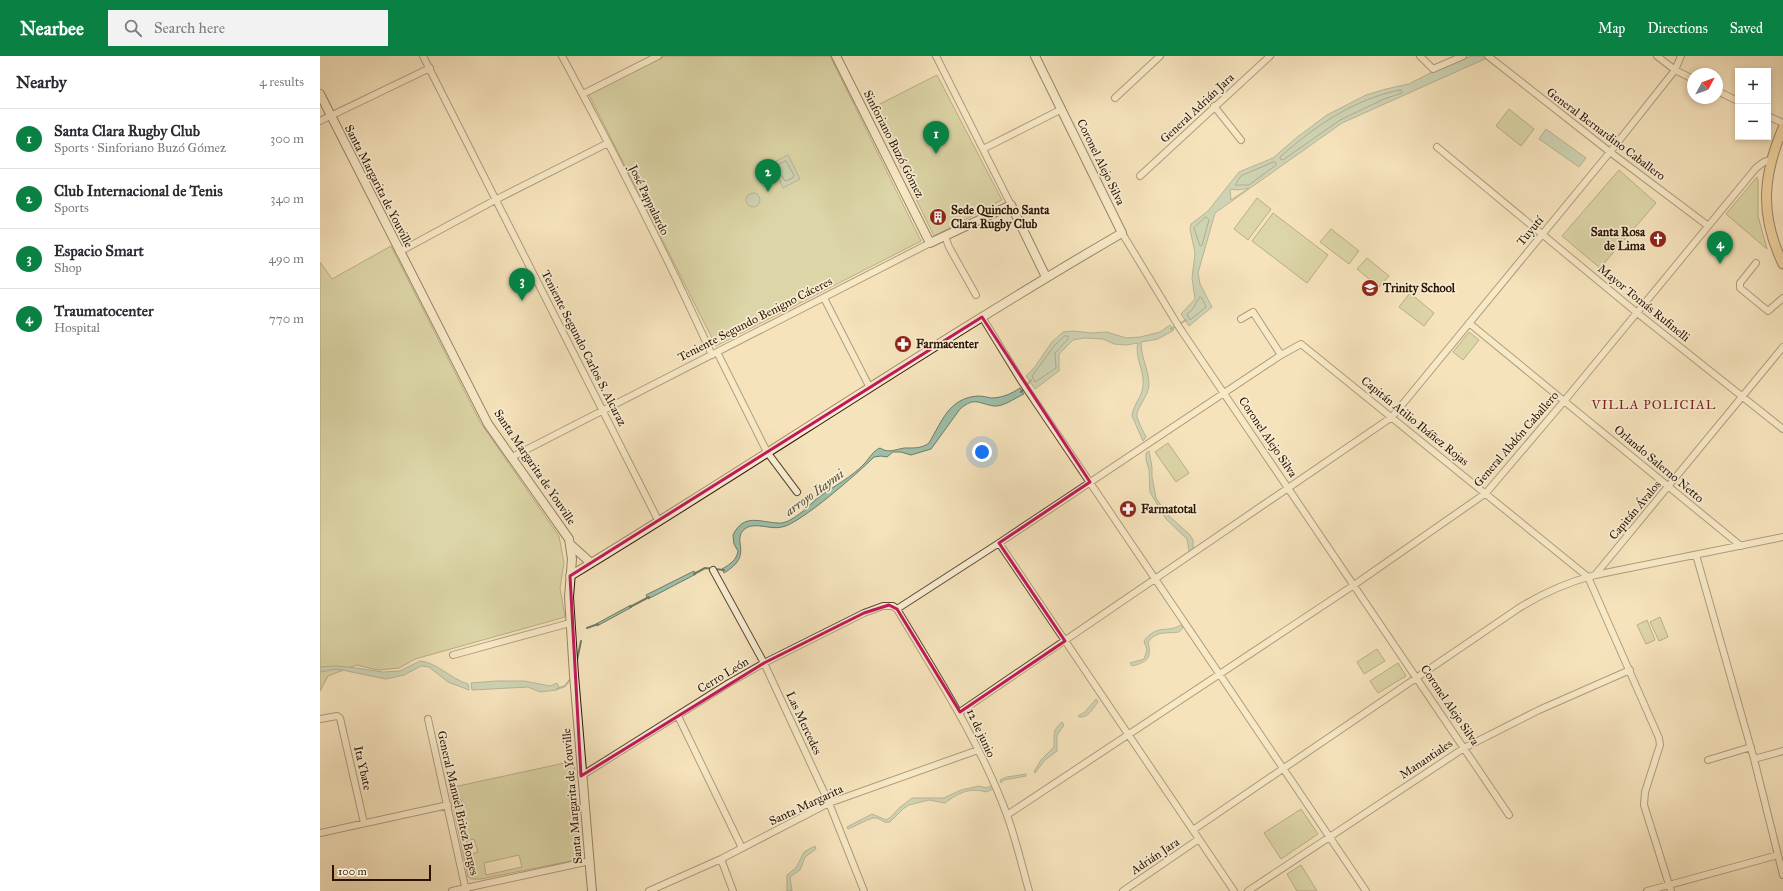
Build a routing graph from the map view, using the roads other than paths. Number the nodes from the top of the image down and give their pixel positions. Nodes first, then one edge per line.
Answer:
1 (424, 56) edge
2 (562, 56) edge
3 (658, 56) edge
4 (836, 56) edge
5 (936, 56) edge
6 (1035, 56) edge
7 (1160, 56) edge
8 (1270, 56) edge
9 (1462, 56) edge
10 (1657, 56) edge
11 (1681, 56) edge
12 (1422, 58) edge
13 (1490, 58) edge
14 (430, 68) junction
15 (1675, 70) junction
16 (1687, 76) edge
17 (320, 94) edge
18 (583, 94) junction
19 (1723, 94) edge
20 (1115, 98) dead end
21 (1735, 100) edge
22 (1214, 106) junction
23 (1062, 109) junction
24 (330, 116) junction
25 (1771, 117) edge
26 (320, 121) edge
27 (1783, 123) edge
28 (1783, 128) edge
29 (1241, 140) dead end
30 (608, 143) junction
31 (1437, 147) dead end
32 (983, 149) junction
33 (1610, 152) junction
34 (1772, 158) junction
35 (1140, 176) dead end
36 (497, 199) junction
37 (1011, 205) junction
38 (1707, 225) junction
39 (1122, 233) junction
40 (1541, 235) junction
41 (945, 236) junction
42 (930, 243) junction
43 (399, 252) junction
44 (1756, 263) dead end
45 (1783, 264) edge
46 (1046, 277) junction
47 (976, 296) dead end
48 (824, 298) junction
49 (1783, 298) edge
50 (1636, 312) junction
51 (982, 317) junction
52 (1241, 319) dead end
53 (1469, 323) junction
54 (1783, 347) edge
55 (715, 353) junction
56 (1281, 355) junction
57 (869, 386) junction
58 (1224, 393) junction
59 (1743, 396) junction
60 (1565, 400) junction
61 (604, 410) junction
62 (1392, 417) junction
63 (1783, 429) edge
64 (767, 452) junction
65 (512, 457) junction
66 (1090, 482) junction
67 (1669, 486) junction
68 (1288, 487) junction
69 (797, 492) dead end
70 (1486, 493) junction
71 (659, 522) junction
72 (1783, 536) edge
73 (999, 543) junction
74 (571, 545) junction
75 (1741, 546) junction
76 (1696, 555) junction
77 (591, 563) junction
78 (713, 570) dead end
79 (1595, 575) junction
80 (570, 576) junction
81 (1588, 577) junction
82 (1156, 578) junction
83 (1354, 585) junction
84 (897, 609) junction
85 (570, 623) junction
86 (1065, 641) junction
87 (453, 654) dead end
88 (764, 663) junction
89 (1630, 670) junction
90 (1220, 674) junction
91 (1417, 678) junction
92 (960, 712) junction
93 (678, 716) junction
94 (320, 719) edge
95 (428, 719) dead end
96 (1129, 736) junction
97 (1751, 747) junction
98 (1464, 748) junction
99 (978, 750) junction
100 (1783, 751) edge
101 (1754, 759) junction
102 (1708, 760) dead end
103 (1284, 768) junction
104 (581, 776) junction
105 (829, 803) junction
106 (448, 805) junction
107 (1007, 815) junction
108 (1510, 815) dead end
109 (364, 823) junction
110 (1193, 830) junction
111 (320, 833) edge
112 (1330, 837) junction
113 (1199, 839) junction
114 (742, 848) junction
115 (1778, 856) junction
116 (721, 859) junction
117 (590, 861) junction
118 (1783, 875) edge
119 (1670, 888) edge
120 (466, 890) edge
121 (452, 891) edge
122 (592, 891) edge
123 (649, 891) edge
124 (733, 891) edge
125 (864, 891) edge
126 (1029, 891) edge
127 (1123, 891) edge
128 (1234, 891) edge
129 (1248, 891) edge
130 (1366, 891) edge
131 (1647, 891) edge

1 - 14 street, Teniente Segundo Carlos S. Alcaraz
2 - 18 street, José Pappalardo
3 - 18 street
4 - 42 main road, Sinforiano Buzó Gómez
5 - 32 street
6 - 23 main road, Coronel Alejo Silva
7 - 20 street
8 - 22 street, General Adrián Jara
9 - 12 street
10 - 15 street
11 - 15 street, Tuyutí
13 - 33 street, General Bernardino Caballero
14 - 24 street
14 - 36 street, Teniente Segundo Carlos S. Alcaraz
15 - 16 street
15 - 33 street, Tuyutí
17 - 24 main road, Santa Margarita de Youville
18 - 30 street, José Pappalardo
19 - 21 street
22 - 29 street
22 - 35 street, General Adrián Jara
23 - 32 street
23 - 39 main road, Coronel Alejo Silva
24 - 26 street
24 - 43 main road, Santa Margarita de Youville
25 - 27 street
28 - 34 main road
30 - 36 street
30 - 55 street, José Pappalardo
31 - 40 street, Mayor Tomás Rufinelli
32 - 37 street
33 - 38 street, General Bernardino Caballero
33 - 40 street, Tuyutí
34 - 38 street, General Abdón Caballero
34 - 45 main road
36 - 43 street
36 - 61 street, Teniente Segundo Carlos S. Alcaraz
37 - 41 main road, Teniente Segundo Benigno Cáceres
37 - 46 main road
38 - 50 street, General Abdón Caballero
39 - 46 main road
39 - 58 street, Coronel Alejo Silva
40 - 50 street, Mayor Tomás Rufinelli
40 - 53 street, Tuyutí
41 - 42 main road, Teniente Segundo Benigno Cáceres
41 - 47 street
42 - 48 street, Teniente Segundo Benigno Cáceres
43 - 65 main road, Santa Margarita de Youville
44 - 49 street
46 - 51 main road
48 - 55 street, Teniente Segundo Benigno Cáceres
48 - 57 street
50 - 59 street, Mayor Tomás Rufinelli
50 - 60 street, General Abdón Caballero
51 - 57 main road
51 - 66 street
52 - 56 street
53 - 60 street, Orlando Salerno Netto
53 - 62 street, Tuyutí
54 - 59 street, Capitán Ávalos
55 - 61 street, Teniente Segundo Benigno Cáceres
55 - 64 street, José Pappalardo
56 - 58 street
56 - 62 street, Capitán Atilio Ibáñez Rojas
57 - 64 main road
58 - 66 street
58 - 68 street, Coronel Alejo Silva
59 - 63 street, Mayor Tomás Rufinelli
59 - 67 street, Capitán Ávalos
60 - 67 street, Orlando Salerno Netto
60 - 70 street, General Abdón Caballero
61 - 65 street, Teniente Segundo Benigno Cáceres
61 - 71 street, Teniente Segundo Carlos S. Alcaraz
62 - 68 street, Tuyutí
62 - 70 street, Capitán Atilio Ibáñez Rojas
64 - 69 street, José Pappalardo
64 - 71 main road
65 - 74 main road, Santa Margarita de Youville
66 - 73 street
66 - 82 street
67 - 75 street, Orlando Salerno Netto
67 - 79 street, Capitán Ávalos
68 - 82 street, Tuyutí
68 - 83 street, Coronel Alejo Silva
70 - 81 street, Capitán Atilio Ibáñez Rojas
70 - 83 street, General Abdón Caballero
71 - 77 main road
72 - 75 street
73 - 84 street
73 - 86 street
74 - 77 main road
74 - 80 main road, Santa Margarita de Youville
75 - 76 street
76 - 79 street
76 - 97 street
77 - 80 main road
78 - 88 street, Las Mercedes
79 - 81 street
80 - 85 main road, Santa Margarita de Youville
81 - 89 street
81 - 91 street
82 - 86 street, Tuyutí
82 - 90 street
83 - 90 street, General Abdón Caballero
83 - 91 street, Coronel Alejo Silva
84 - 88 street, Cerro León
84 - 92 street, 12 de junio
85 - 87 street
85 - 104 main road, Santa Margarita de Youville
86 - 92 street, Tuyutí
86 - 96 street
88 - 93 street, Cerro León
88 - 105 street, Las Mercedes
89 - 98 street, Manantiales
89 - 119 street
90 - 96 street, General Abdón Caballero
90 - 103 street
91 - 98 street, Coronel Alejo Silva
91 - 103 street
92 - 99 street, 12 de junio
93 - 104 street, Cerro León
93 - 114 street
94 - 109 street, Ita Ybate
95 - 106 street, General Manuel Britez Borges
96 - 107 street, General Abdón Caballero
96 - 110 street
97 - 101 street
97 - 102 street
98 - 108 street, Coronel Alejo Silva
98 - 112 street, Manantiales
99 - 105 street, Santa Margarita
99 - 107 street, 12 de junio
100 - 101 street
101 - 115 street
103 - 110 street
103 - 112 street
104 - 117 main road, Santa Margarita de Youville
105 - 114 street, Santa Margarita
105 - 125 street, Las Mercedes
106 - 109 street
106 - 120 street, General Manuel Britez Borges
107 - 126 street, 12 de junio
109 - 111 street
110 - 113 street
112 - 129 street, Manantiales
112 - 130 street
113 - 127 street, Adrián Jara
113 - 128 street
114 - 116 street, Santa Margarita
115 - 118 street
115 - 119 street
116 - 123 street, Santa Margarita
116 - 124 street
117 - 120 street
117 - 122 main road, Santa Margarita de Youville
119 - 131 street
120 - 121 street

